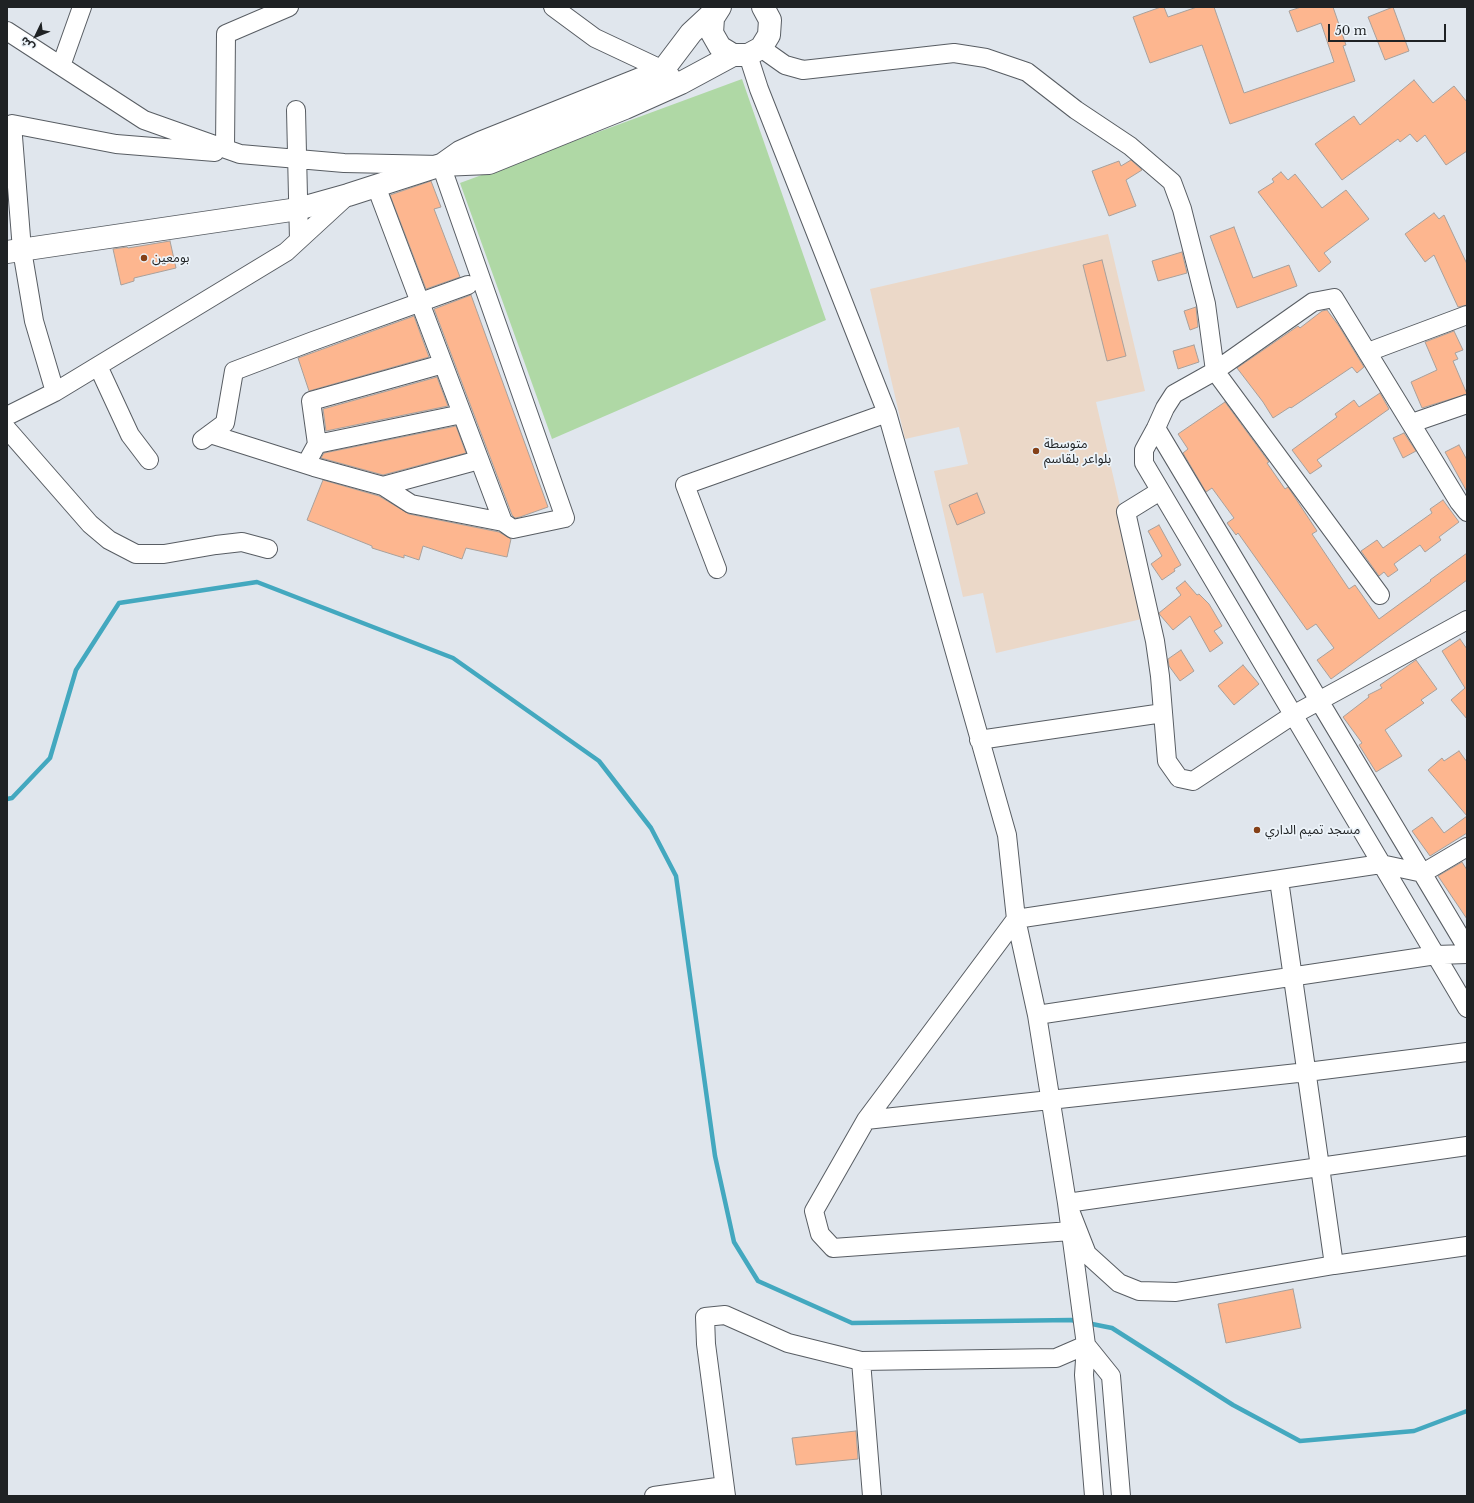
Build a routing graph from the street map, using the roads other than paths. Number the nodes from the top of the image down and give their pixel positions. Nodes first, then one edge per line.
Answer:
1 (82, 7) edge
2 (289, 7) edge
3 (553, 7) edge
4 (719, 7) edge
5 (763, 7) edge
6 (778, 7) edge
7 (7, 31) edge
8 (753, 48) junction
9 (61, 66) junction
10 (663, 70) junction
11 (681, 83) junction
12 (296, 110) dead end
13 (10, 124) edge
14 (232, 151) junction
15 (297, 160) junction
16 (441, 165) junction
17 (376, 186) junction
18 (348, 195) junction
19 (298, 208) junction
20 (299, 240) junction
21 (15, 251) edge
22 (468, 285) dead end
23 (420, 303) junction
24 (1467, 315) edge
25 (1368, 352) junction
26 (443, 364) junction
27 (98, 366) junction
28 (1215, 371) junction
29 (55, 392) junction
30 (1467, 404) edge
31 (887, 413) junction
32 (462, 414) junction
33 (7, 416) edge
34 (1412, 423) junction
35 (1156, 428) junction
36 (7, 429) edge
37 (317, 444) junction
38 (149, 460) dead end
39 (480, 460) junction
40 (306, 464) junction
41 (383, 486) junction
42 (1460, 490) edge
43 (1160, 491) junction
44 (1467, 512) edge
45 (503, 522) junction
46 (268, 549) dead end
47 (717, 569) dead end
48 (1380, 595) dead end
49 (1467, 620) edge
50 (1319, 701) junction
51 (1163, 713) junction
52 (1293, 715) junction
53 (979, 740) junction
54 (1467, 847) edge
55 (1382, 864) junction
56 (1423, 872) junction
57 (1279, 880) junction
58 (1016, 919) junction
59 (1467, 948) edge
60 (1467, 954) edge
61 (1436, 955) junction
62 (1293, 977) junction
63 (1467, 1008) edge
64 (1037, 1015) junction
65 (1467, 1052) edge
66 (1307, 1072) junction
67 (1051, 1100) junction
68 (866, 1120) junction
69 (1467, 1146) edge
70 (1320, 1167) junction
71 (1067, 1203) junction
72 (1075, 1231) junction
73 (1467, 1246) edge
74 (1334, 1265) junction
75 (1086, 1345) junction
76 (862, 1361) junction
77 (725, 1491) edge
78 (654, 1496) edge
79 (872, 1496) edge
80 (1094, 1496) edge
81 (1120, 1496) edge

1 - 9 street
2 - 14 street
3 - 10 street
4 - 8 main road
4 - 10 main road
5 - 8 main road
6 - 8 main road
7 - 9 street
8 - 11 main road
8 - 28 street
8 - 31 street
9 - 14 street
10 - 11 street
10 - 16 main road
11 - 16 main road
12 - 15 street
13 - 14 street
13 - 21 street
14 - 15 street
15 - 16 street
15 - 19 street
16 - 17 main road
16 - 45 street
17 - 18 main road
17 - 23 street
18 - 19 main road
18 - 20 street
19 - 20 street
19 - 21 main road
20 - 27 street
21 - 29 street
22 - 23 street
23 - 26 street
23 - 40 street
24 - 25 street
25 - 28 street
25 - 34 street
26 - 32 street
26 - 37 street
27 - 29 street
27 - 38 street
28 - 35 street
28 - 48 street
29 - 33 street
30 - 34 street
31 - 47 street
31 - 53 street
32 - 37 street
32 - 39 street
34 - 42 street
35 - 43 street
35 - 50 street
36 - 46 street
37 - 40 street
39 - 41 street
39 - 45 street
40 - 41 street
41 - 45 street
42 - 44 street
43 - 51 street
43 - 52 street
49 - 50 street
50 - 52 street
50 - 56 street
51 - 52 street
51 - 53 street
52 - 55 street
53 - 58 street
54 - 56 street
55 - 56 street
55 - 57 street
55 - 61 street
56 - 59 street
57 - 58 street
57 - 62 street
58 - 64 street
58 - 68 street
60 - 61 street
61 - 62 street
61 - 63 street
62 - 64 street
62 - 66 street
64 - 67 street
65 - 66 street
66 - 67 street
66 - 70 street
67 - 68 street
67 - 71 street
68 - 72 street
69 - 70 street
70 - 71 street
70 - 74 street
71 - 72 street
72 - 74 street
72 - 75 street
73 - 74 street
75 - 76 street
75 - 80 street
75 - 81 street
76 - 77 street
76 - 79 street
77 - 78 street

